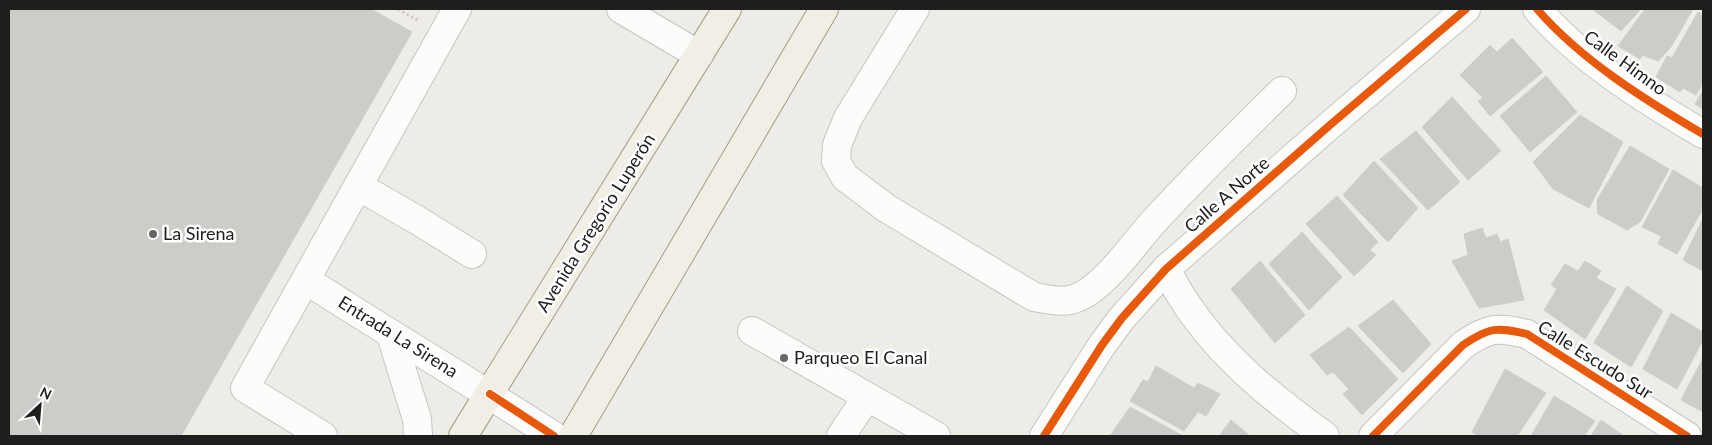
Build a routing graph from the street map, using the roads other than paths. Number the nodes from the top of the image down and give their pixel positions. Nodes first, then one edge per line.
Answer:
1 (457, 9) edge
2 (621, 9) edge
3 (727, 9) edge
4 (824, 9) edge
5 (915, 9) edge
6 (1466, 9) edge
7 (1537, 9) edge
8 (699, 55) junction
9 (1282, 91) dead end
10 (1703, 134) edge
11 (358, 186) junction
12 (472, 254) dead end
13 (1166, 269) junction
14 (306, 280) junction
15 (752, 331) dead end
16 (391, 335) junction
17 (490, 394) junction
18 (866, 398) junction
19 (323, 436) edge
20 (418, 436) edge
21 (463, 436) edge
22 (554, 436) edge
23 (573, 436) edge
24 (841, 436) edge
25 (936, 436) edge
26 (1044, 436) edge
27 (1325, 436) edge
28 (1373, 436) edge
29 (1687, 436) edge

1 - 11 street
2 - 8 street
3 - 8 main road, Avenida Gregorio Luperón
4 - 23 main road
5 - 9 street
6 - 13 street, Calle A Norte
7 - 10 street, Calle Himno
8 - 17 main road, Avenida Gregorio Luperón
11 - 12 street
11 - 14 street
13 - 26 street, Calle A Norte
13 - 27 street
14 - 16 street, Entrada La Sirena
14 - 19 street
15 - 18 street
16 - 17 street, Entrada La Sirena
16 - 20 street
17 - 21 main road, Avenida Gregorio Luperón
17 - 22 street, Entrada La Sirena
18 - 24 street
18 - 25 street
28 - 29 street, Calle Escudo Sur

